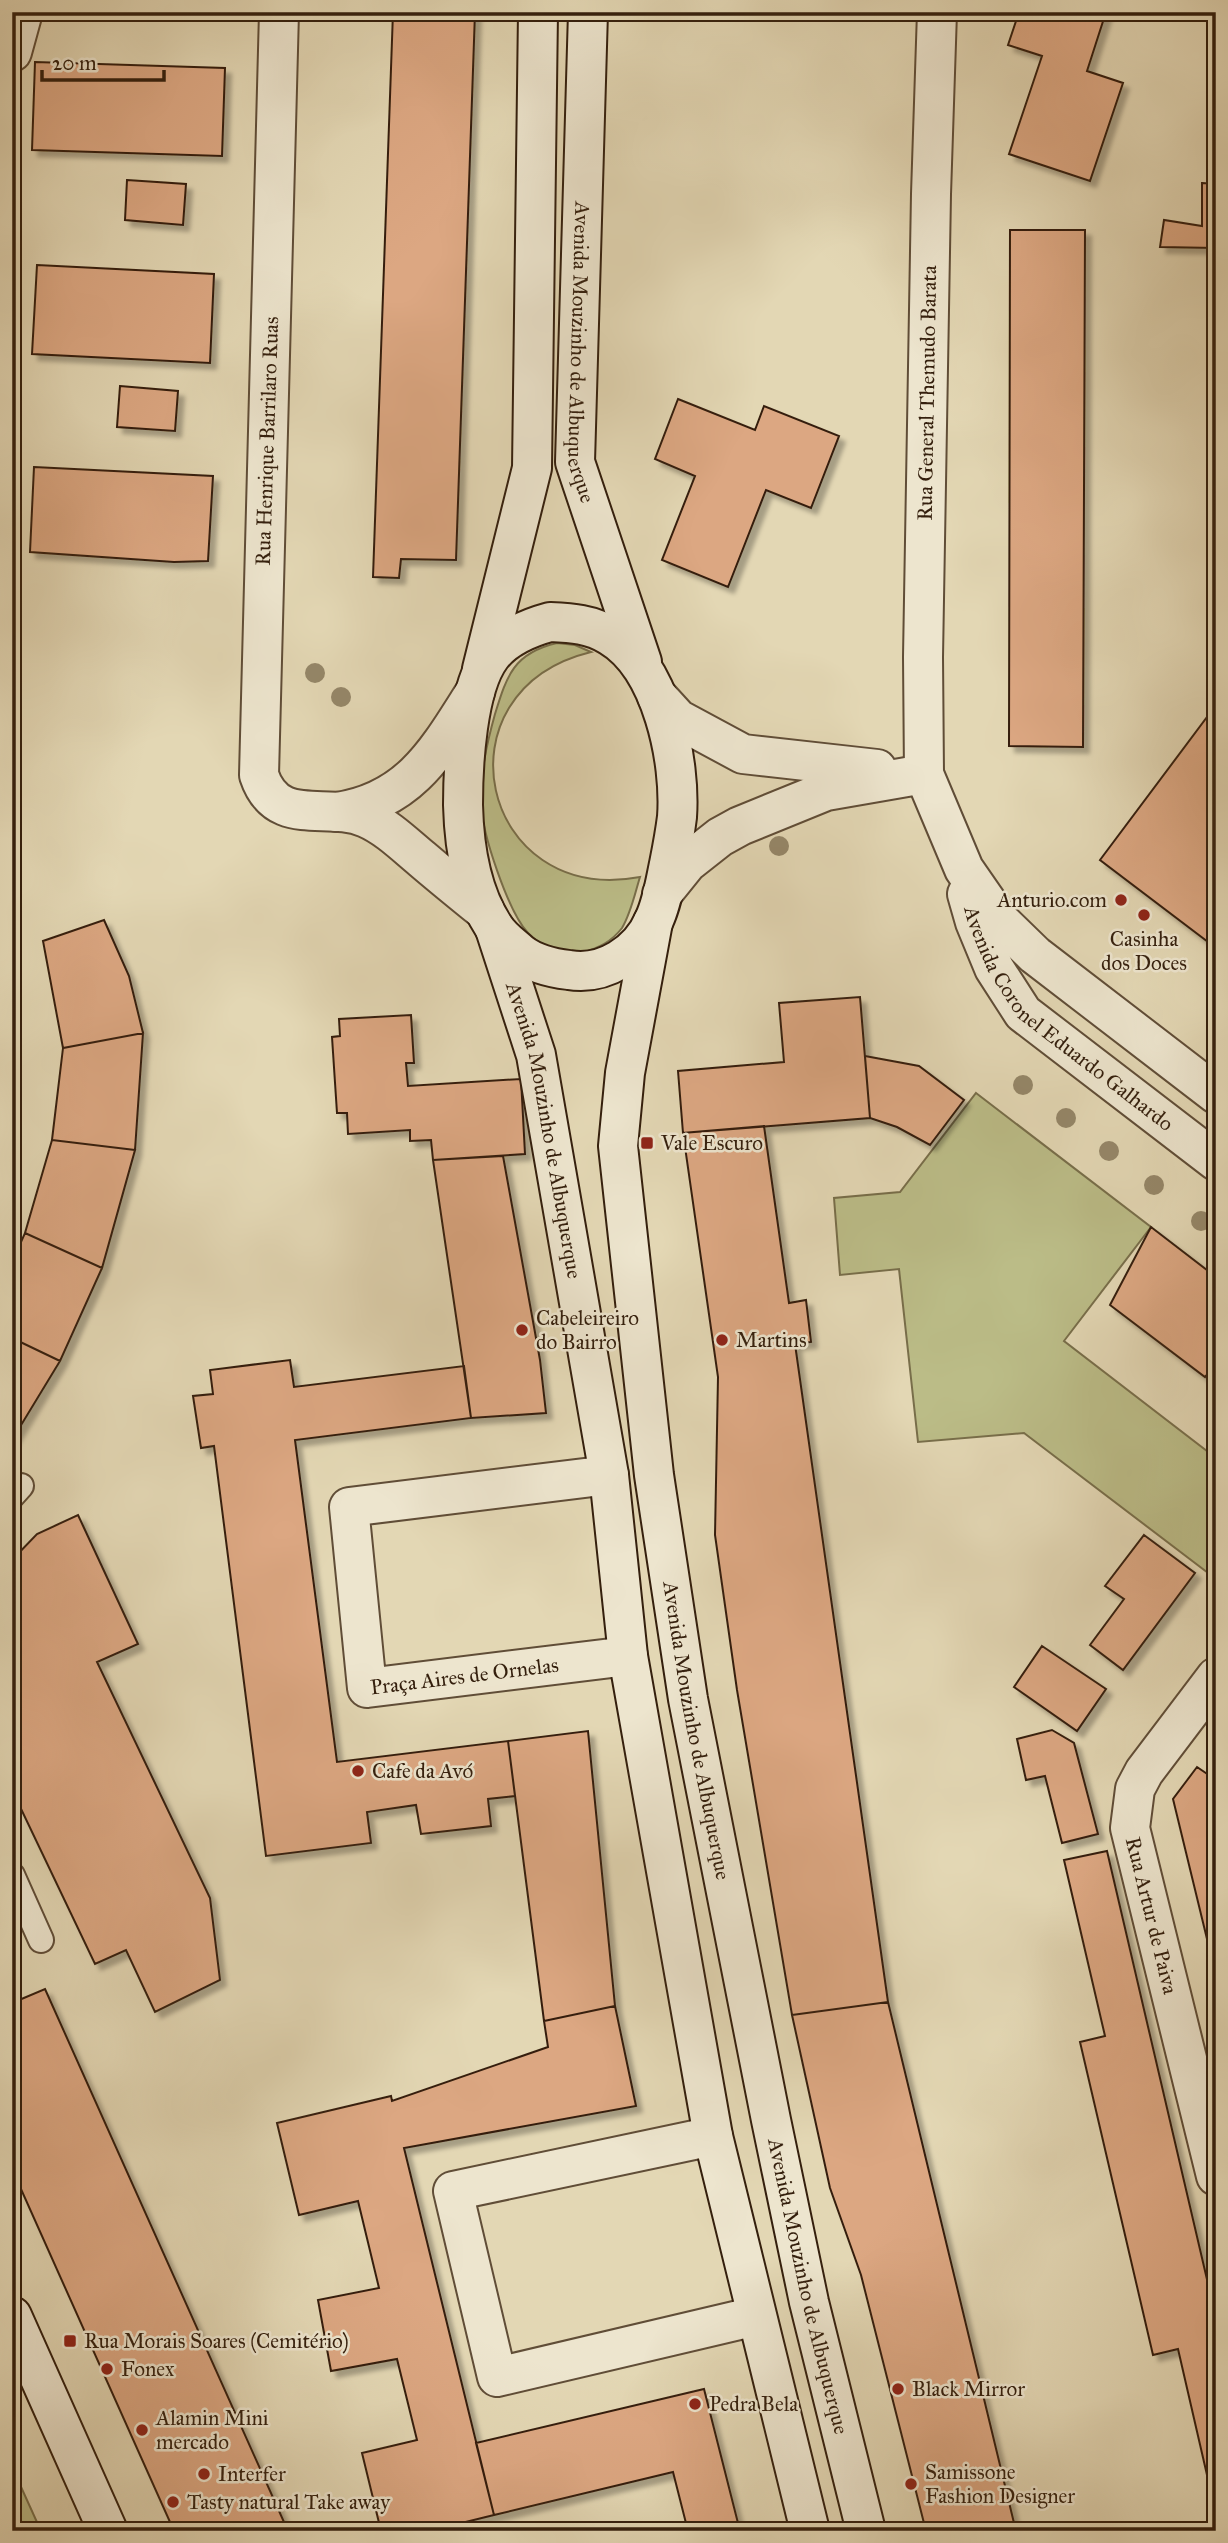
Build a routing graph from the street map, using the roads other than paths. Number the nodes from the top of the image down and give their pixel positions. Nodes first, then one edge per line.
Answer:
1 (23, 12) edge
2 (279, 12) edge
3 (538, 12) edge
4 (588, 12) edge
5 (937, 12) edge
6 (12, 52) edge
7 (478, 682) junction
8 (653, 689) junction
9 (924, 774) junction
10 (337, 812) junction
11 (956, 852) junction
12 (658, 908) junction
13 (490, 920) junction
14 (1216, 1094) edge
15 (1216, 1161) edge
16 (609, 1475) junction
17 (654, 1475) junction
18 (679, 1651) junction
19 (628, 1656) junction
20 (1216, 1677) edge
21 (12, 1875) edge
22 (41, 1940) dead end
23 (771, 2120) junction
24 (713, 2136) junction
25 (1216, 2176) edge
26 (809, 2302) junction
27 (12, 2316) edge
28 (756, 2316) junction
29 (108, 2531) edge
30 (810, 2531) edge
31 (866, 2531) edge

1 - 6 main road
2 - 10 main road, Rua Henrique Barrilaro Ruas
3 - 7 main road
4 - 8 main road, Avenida Mouzinho de Albuquerque
5 - 9 main road, Rua General Themudo Barata
7 - 8 main road, Rua Henrique Barrilaro Ruas
7 - 10 main road, Rua Henrique Barrilaro Ruas
7 - 13 main road, Avenida Mouzinho de Albuquerque
8 - 9 main road
8 - 12 main road, Avenida Mouzinho de Albuquerque
9 - 11 main road, Avenida Coronel Eduardo Galhardo
9 - 12 main road, Rua Henrique Barrilaro Ruas
10 - 13 main road, Rua Henrique Barrilaro Ruas
11 - 14 main road, Avenida Coronel Eduardo Galhardo
11 - 15 main road, Avenida Coronel Eduardo Galhardo
12 - 13 main road, Rua Henrique Barrilaro Ruas
12 - 17 main road, Avenida Mouzinho de Albuquerque
13 - 16 main road, Avenida Mouzinho de Albuquerque
16 - 17 main road
16 - 19 main road, Avenida Mouzinho de Albuquerque
16 - 19 main road, Praça Aires de Ornelas
17 - 18 main road, Avenida Mouzinho de Albuquerque
18 - 19 main road
18 - 23 main road, Avenida Mouzinho de Albuquerque
19 - 24 main road, Avenida Mouzinho de Albuquerque
20 - 25 main road, Rua Artur de Paiva
21 - 22 lane
23 - 24 main road
23 - 26 main road, Avenida Mouzinho de Albuquerque
24 - 28 main road, Avenida Mouzinho de Albuquerque
24 - 28 main road
26 - 28 main road
26 - 31 main road, Avenida Mouzinho de Albuquerque
27 - 29 main road
28 - 30 main road, Avenida Mouzinho de Albuquerque

